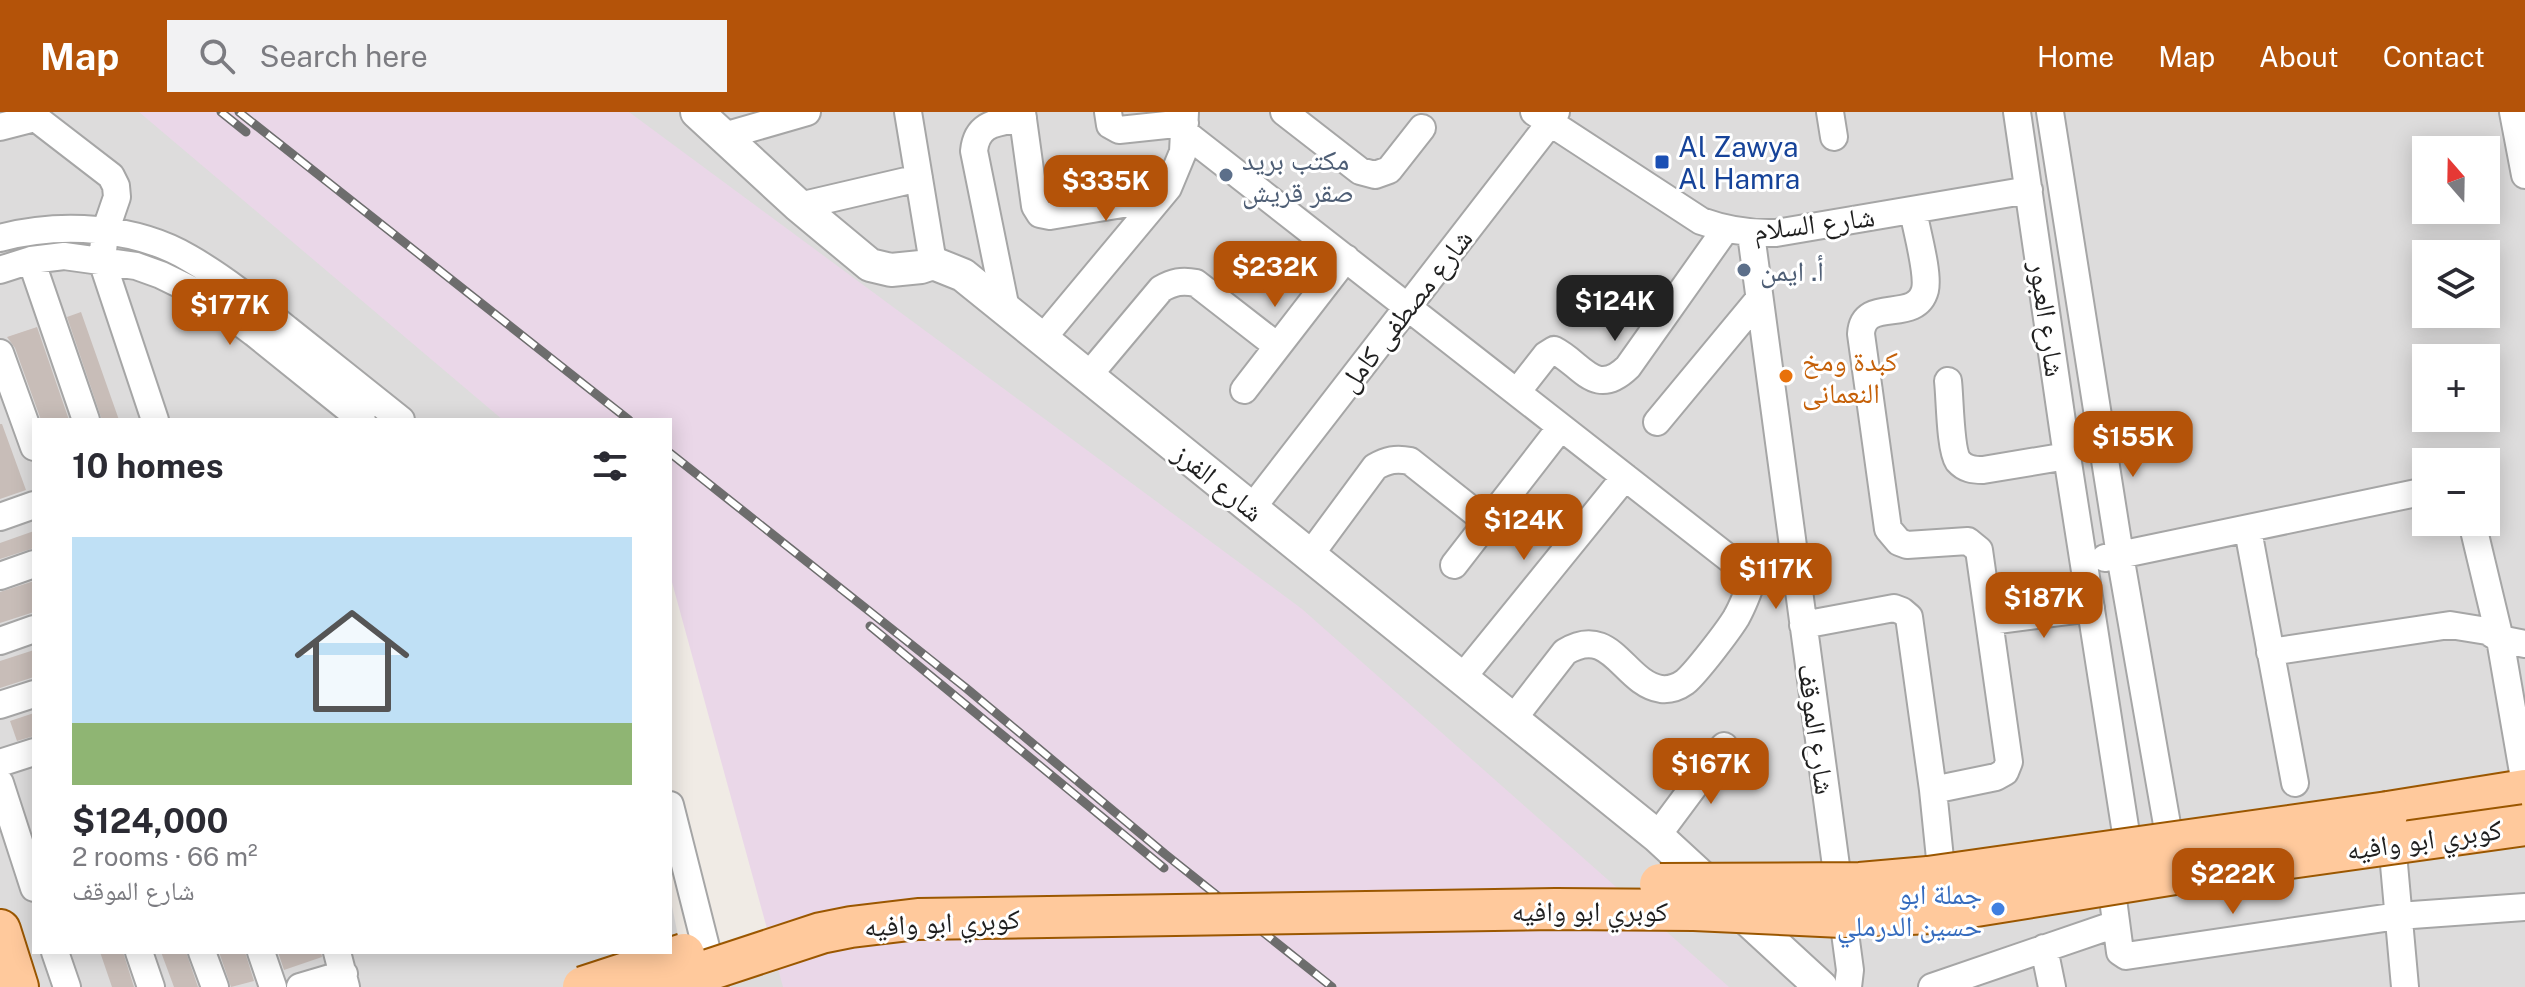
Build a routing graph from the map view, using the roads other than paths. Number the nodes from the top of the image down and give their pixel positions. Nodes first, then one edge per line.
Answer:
1 (697, 112) edge
2 (807, 112) edge
3 (908, 112) edge
4 (1108, 112) edge
5 (1284, 112) edge
6 (2017, 112) edge
7 (2050, 112) edge
8 (2513, 112) edge
9 (32, 115) edge
10 (1023, 115) edge
11 (1547, 116) edge
12 (1185, 123) edge
13 (0, 127) edge
14 (1422, 128) dead end
15 (724, 136) junction
16 (2525, 175) edge
17 (919, 178) junction
18 (2029, 190) junction
19 (1159, 198) junction
20 (799, 206) junction
21 (1913, 210) junction
22 (105, 232) junction
23 (1738, 232) junction
24 (0, 238) edge
25 (1346, 258) junction
26 (31, 260) junction
27 (102, 261) junction
28 (933, 263) junction
29 (0, 270) edge
30 (1759, 299) junction
31 (1407, 306) junction
32 (1006, 309) junction
33 (1042, 339) junction
34 (1277, 346) junction
35 (0, 353) edge
36 (1088, 376) junction
37 (1948, 381) dead end
38 (1244, 390) dead end
39 (1517, 392) junction
40 (389, 416) edge
41 (85, 418) edge
42 (154, 418) edge
43 (360, 418) edge
44 (1657, 422) dead end
45 (1561, 427) junction
46 (32, 441) edge
47 (2067, 456) junction
48 (1625, 477) junction
49 (2412, 494) edge
50 (32, 506) edge
51 (1252, 508) junction
52 (0, 517) edge
53 (1487, 522) junction
54 (2248, 530) junction
55 (2477, 536) edge
56 (1310, 555) junction
57 (2120, 555) junction
58 (2084, 563) junction
59 (32, 565) edge
60 (1454, 565) dead end
61 (1795, 565) junction
62 (1755, 572) junction
63 (0, 576) edge
64 (2091, 608) junction
65 (1990, 621) junction
66 (1803, 625) junction
67 (32, 630) edge
68 (0, 641) edge
69 (2513, 642) edge
70 (2270, 652) junction
71 (1462, 678) junction
72 (32, 695) edge
73 (0, 705) edge
74 (1513, 719) junction
75 (1724, 746) dead end
76 (32, 753) edge
77 (0, 763) edge
78 (0, 783) edge
79 (2295, 783) dead end
80 (2525, 787) edge
81 (1933, 790) junction
82 (2525, 806) edge
83 (672, 813) edge
84 (2389, 818) junction
85 (24, 821) edge
86 (2525, 825) edge
87 (1657, 836) junction
88 (2172, 853) junction
89 (2119, 860) junction
90 (32, 873) edge
91 (1943, 888) junction
92 (1840, 899) junction
93 (1726, 901) junction
94 (2525, 907) edge
95 (2398, 916) junction
96 (2116, 924) junction
97 (0, 930) edge
98 (2044, 948) junction
99 (672, 949) edge
100 (56, 954) edge
101 (140, 954) edge
102 (203, 954) edge
103 (262, 954) edge
104 (342, 971) edge
105 (1947, 984) edge
106 (18, 987) edge
107 (67, 987) edge
108 (151, 987) edge
109 (215, 987) edge
110 (273, 987) edge
111 (300, 987) edge
112 (583, 987) edge
113 (657, 987) edge
114 (681, 987) edge
115 (716, 987) edge
116 (1821, 987) edge
117 (1848, 987) edge
118 (2052, 987) edge
119 (2405, 987) edge

1 - 15 street
2 - 15 street
3 - 17 street
4 - 12 street
5 - 14 street
6 - 18 street, شارع العبور
7 - 57 street, شارع العبور
8 - 16 street
9 - 13 street
9 - 22 street
10 - 19 street
10 - 32 street
11 - 23 street, شارع السلام
11 - 31 street, شارع مصطفى كامل
12 - 19 street
12 - 25 street
15 - 20 street
17 - 20 street
17 - 28 street
18 - 21 street, شارع السلام
18 - 47 street, شارع العبور
19 - 33 street
20 - 28 street
21 - 23 street, شارع السلام
21 - 65 street
22 - 24 street
22 - 27 street
22 - 40 street
23 - 30 street, شارع الموقف
23 - 39 street
25 - 31 street
25 - 34 street
26 - 27 street
26 - 29 street
26 - 41 street
27 - 42 street
27 - 43 street
28 - 32 street, شارع الفرز
30 - 44 street
30 - 61 street, شارع الموقف
31 - 39 street
31 - 51 street, شارع مصطفى كامل
32 - 33 street, شارع الفرز
33 - 36 street, شارع الفرز
34 - 36 street
34 - 38 street
35 - 46 street
36 - 51 street, شارع الفرز
37 - 47 street
39 - 45 street
45 - 48 street
45 - 53 street
47 - 58 street, شارع العبور
48 - 62 street
48 - 71 street
49 - 54 street
50 - 52 street
51 - 56 street, شارع الفرز
53 - 56 street
53 - 60 street
54 - 57 street
54 - 70 street
55 - 69 street
56 - 71 street, شارع الفرز
57 - 58 street
57 - 88 street, شارع العبور
58 - 64 street, شارع العبور
59 - 63 street
61 - 62 street
61 - 66 street, شارع الموقف
62 - 74 street
64 - 65 street
64 - 89 street, شارع العبور
65 - 81 street
66 - 81 street
66 - 92 street, شارع الموقف
67 - 68 street
69 - 70 street
69 - 80 street
70 - 79 street
71 - 74 street, شارع الفرز
72 - 73 street
74 - 87 street, شارع الفرز
75 - 87 street
76 - 77 street
78 - 85 street
80 - 84 main road
81 - 91 street
82 - 84 main road
83 - 115 street
84 - 88 main road
84 - 95 street
84 - 112 main road, كوبري ابو وافيه, bridge
85 - 90 street
86 - 113 main road, كوبري ابو وافيه, bridge
87 - 93 street, شارع الفرز
88 - 89 main road
89 - 91 main road
89 - 96 street, شارع العبور
91 - 92 main road
92 - 93 main road
92 - 117 street, شارع الموقف
93 - 116 street, شارع الفرز
94 - 95 street
95 - 96 street, شارع العبور
95 - 119 street
96 - 98 street
97 - 106 main road
98 - 105 street
98 - 118 street
99 - 114 street
100 - 107 street
101 - 108 street
102 - 109 street
103 - 110 street
104 - 111 street

